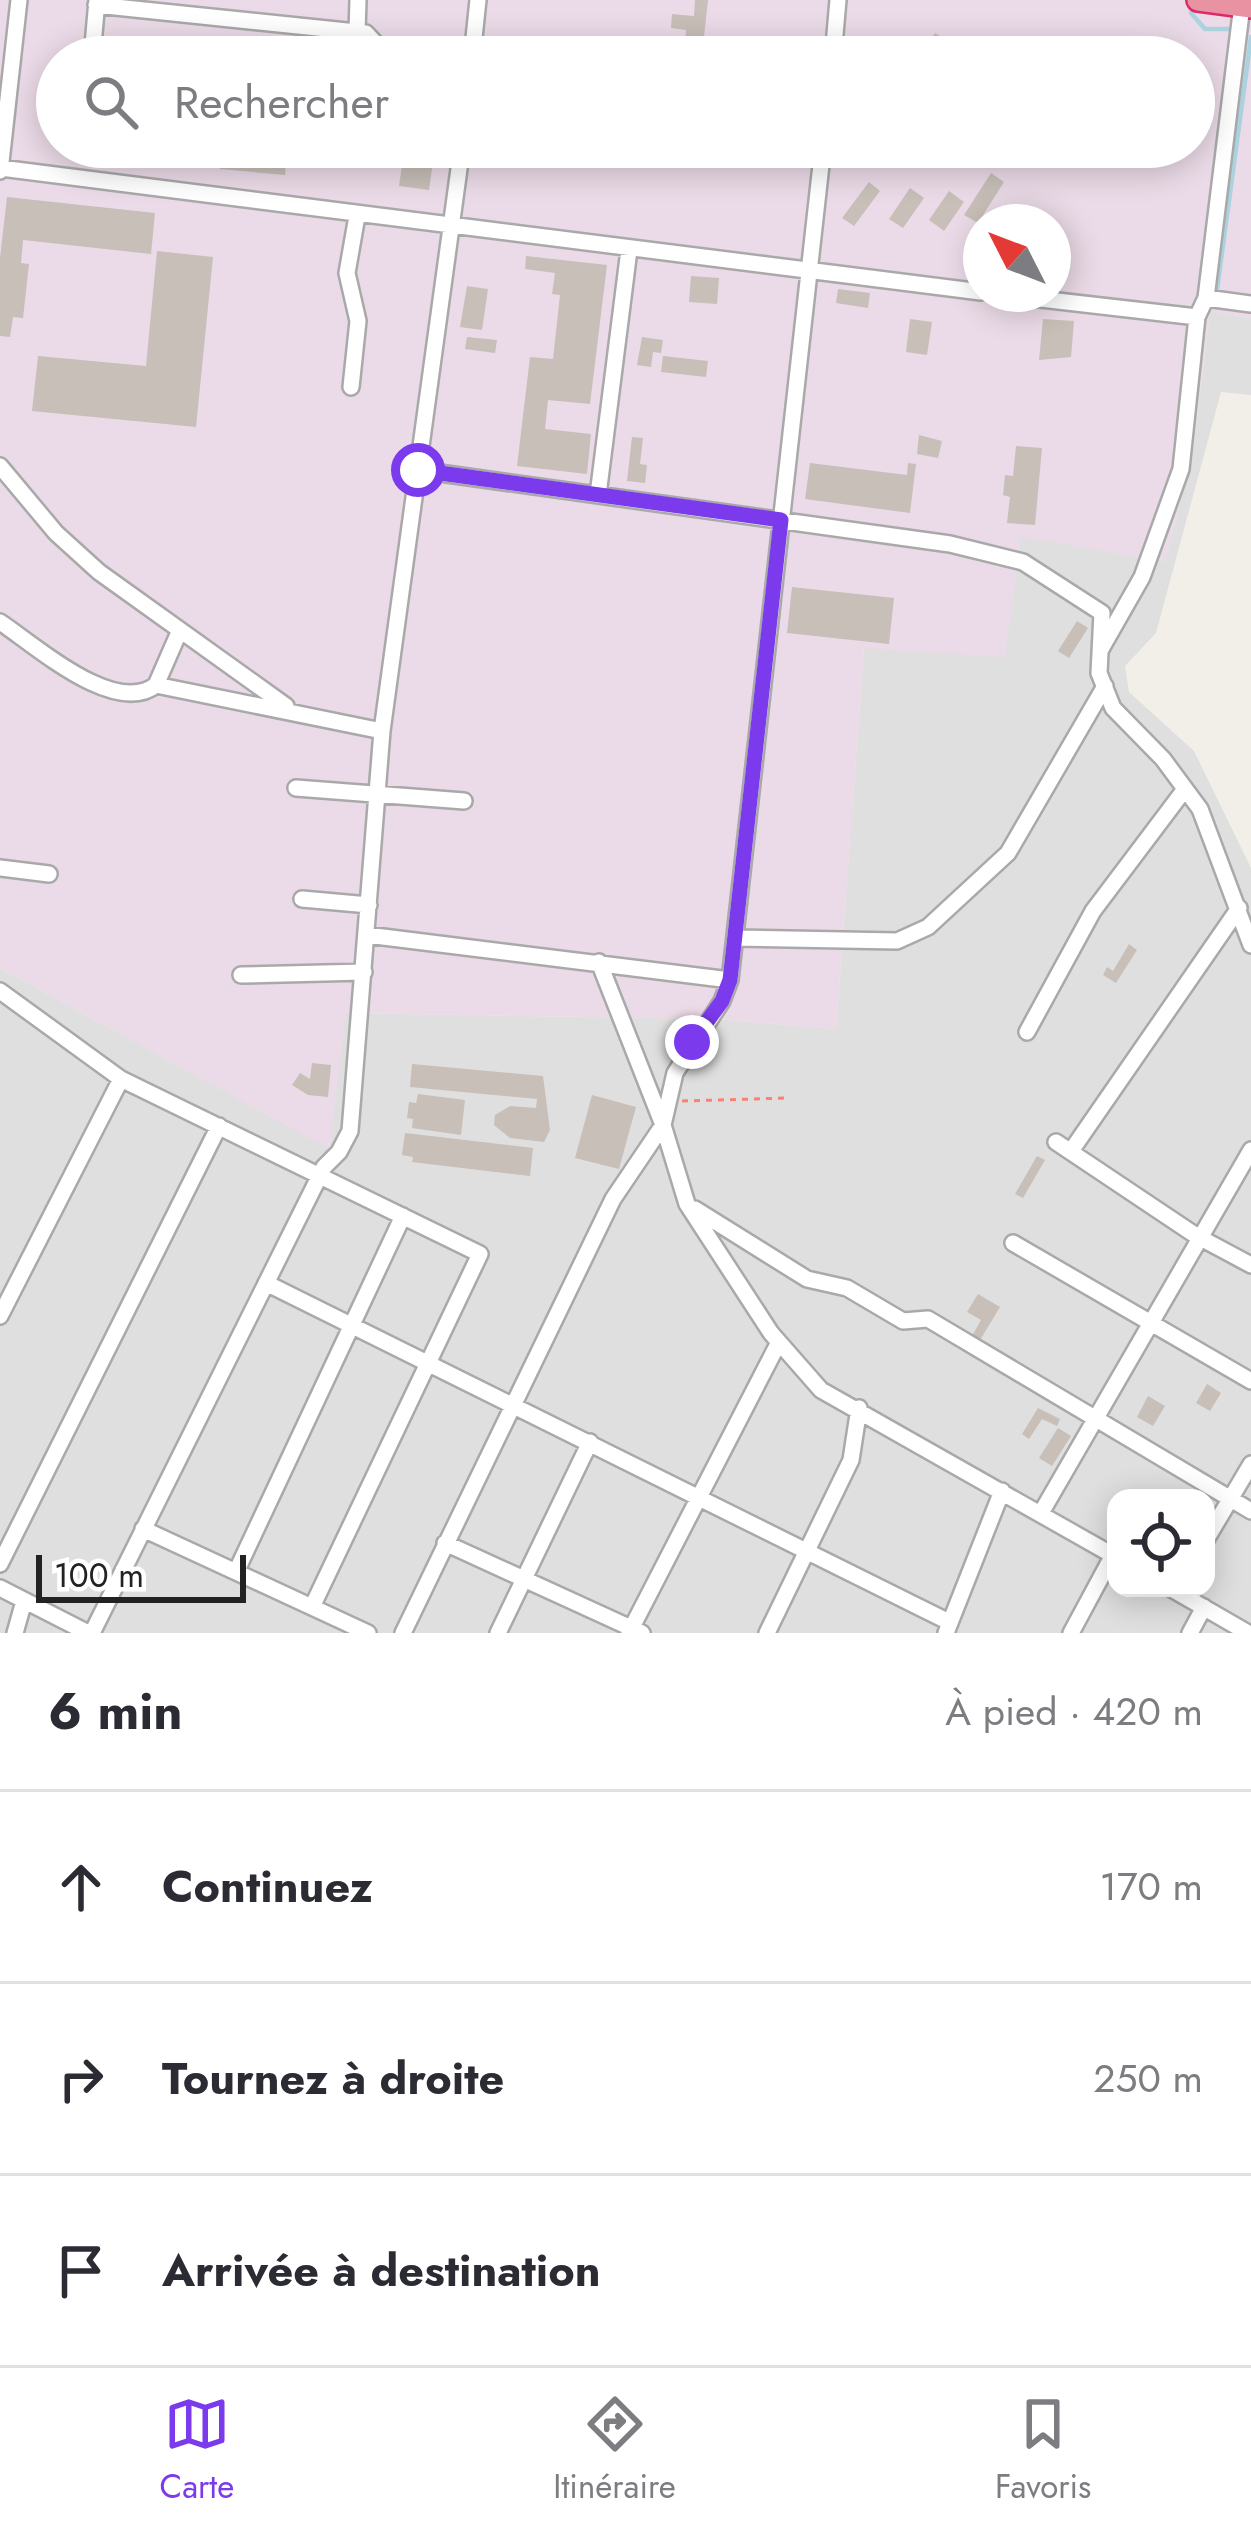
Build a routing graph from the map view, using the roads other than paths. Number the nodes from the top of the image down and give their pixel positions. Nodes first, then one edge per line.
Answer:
1 (19, 0) edge
2 (358, 0) edge
3 (478, 0) edge
4 (838, 0) edge
5 (1198, 0) edge
6 (97, 2) edge
7 (1247, 6) edge
8 (357, 32) junction
9 (94, 36) edge
10 (366, 36) edge
11 (474, 36) edge
12 (834, 36) edge
13 (460, 168) edge
14 (822, 168) edge
15 (0, 169) edge
16 (357, 216) junction
17 (453, 228) junction
18 (629, 250) junction
19 (811, 272) junction
20 (963, 290) edge
21 (1206, 298) junction
22 (1071, 303) edge
23 (1251, 304) edge
24 (1197, 317) junction
25 (350, 387) dead end
26 (0, 466) edge
27 (418, 470) junction
28 (598, 495) junction
29 (781, 520) junction
30 (0, 622) edge
31 (179, 629) junction
32 (1100, 650) junction
33 (156, 685) junction
34 (1105, 686) junction
35 (291, 710) junction
36 (382, 731) junction
37 (296, 788) dead end
38 (1185, 789) junction
39 (377, 797) junction
40 (464, 801) dead end
41 (0, 868) edge
42 (49, 874) dead end
43 (302, 898) dead end
44 (369, 905) junction
45 (1239, 908) junction
46 (367, 935) junction
47 (734, 938) junction
48 (1251, 945) edge
49 (599, 962) junction
50 (364, 972) junction
51 (242, 975) dead end
52 (730, 980) junction
53 (0, 991) edge
54 (1027, 1032) dead end
55 (122, 1079) junction
56 (663, 1125) junction
57 (218, 1126) junction
58 (1251, 1150) edge
59 (320, 1175) junction
60 (687, 1204) junction
61 (403, 1216) junction
62 (1200, 1238) junction
63 (1013, 1244) dead end
64 (1251, 1265) edge
65 (266, 1283) junction
66 (0, 1316) edge
67 (1151, 1323) junction
68 (352, 1324) junction
69 (778, 1342) junction
70 (428, 1363) junction
71 (1251, 1381) edge
72 (511, 1403) junction
73 (859, 1408) junction
74 (1096, 1417) junction
75 (590, 1442) junction
76 (1251, 1464) edge
77 (1002, 1491) junction
78 (699, 1496) junction
79 (1230, 1500) junction
80 (1251, 1511) edge
81 (1041, 1513) junction
82 (1215, 1525) edge
83 (143, 1529) junction
84 (445, 1543) junction
85 (808, 1551) junction
86 (1107, 1552) edge
87 (0, 1564) edge
88 (1107, 1569) edge
89 (236, 1572) junction
90 (524, 1579) junction
91 (0, 1588) edge
92 (1188, 1597) edge
93 (24, 1600) junction
94 (312, 1607) junction
95 (1204, 1607) junction
96 (947, 1628) edge
97 (634, 1631) edge
98 (15, 1633) edge
99 (90, 1633) edge
100 (368, 1633) edge
101 (403, 1633) edge
102 (498, 1633) edge
103 (767, 1633) edge
104 (1071, 1633) edge
105 (1190, 1633) edge
106 (1248, 1633) edge

1 - 15 street
2 - 8 street
3 - 11 street
4 - 12 street
5 - 7 highway
6 - 8 street
6 - 9 street
7 - 21 street
8 - 10 street
13 - 17 street
14 - 19 street
15 - 16 street
16 - 17 street
16 - 25 street
17 - 18 street
17 - 27 street
18 - 19 street
18 - 28 street
19 - 20 street
19 - 29 street
21 - 23 street
21 - 24 street
22 - 24 street
24 - 32 street
26 - 31 street
27 - 28 street
27 - 36 street
28 - 29 street
29 - 32 street
29 - 47 street
30 - 33 street
31 - 33 street
31 - 35 street
32 - 34 street
33 - 35 street
34 - 38 street
34 - 47 street
35 - 36 street
36 - 39 street
37 - 39 street
38 - 45 street
38 - 54 street
39 - 40 street
39 - 44 street
41 - 42 street
43 - 44 street
44 - 46 street
45 - 48 street
45 - 62 street
46 - 49 street
46 - 50 street
47 - 52 street
49 - 52 street
49 - 56 street
50 - 51 street
50 - 59 street
52 - 56 street
53 - 55 street
55 - 57 street
55 - 66 street
56 - 60 street
56 - 72 street
57 - 59 street
57 - 87 street
58 - 62 street
59 - 61 street
59 - 65 street
60 - 69 street
60 - 74 street
61 - 68 street
61 - 70 street
62 - 64 street
62 - 67 street
63 - 67 street
65 - 68 street
65 - 83 street
67 - 71 street
67 - 74 street
68 - 70 street
68 - 89 street
69 - 73 street
69 - 78 street
70 - 72 street
70 - 94 street
72 - 75 street
72 - 84 street
73 - 77 street
73 - 85 street
74 - 79 street
74 - 81 street
75 - 78 street
75 - 90 street
76 - 79 street
77 - 81 street
77 - 96 street
78 - 85 street
78 - 97 street
79 - 80 street
79 - 82 street
81 - 86 street
83 - 89 street
83 - 99 street
84 - 90 street
84 - 101 street
85 - 96 street
85 - 103 street
88 - 104 street
89 - 94 street
90 - 97 street
90 - 102 street
91 - 93 street
92 - 95 street
93 - 98 street
93 - 99 street
94 - 100 street
95 - 105 street
95 - 106 street

